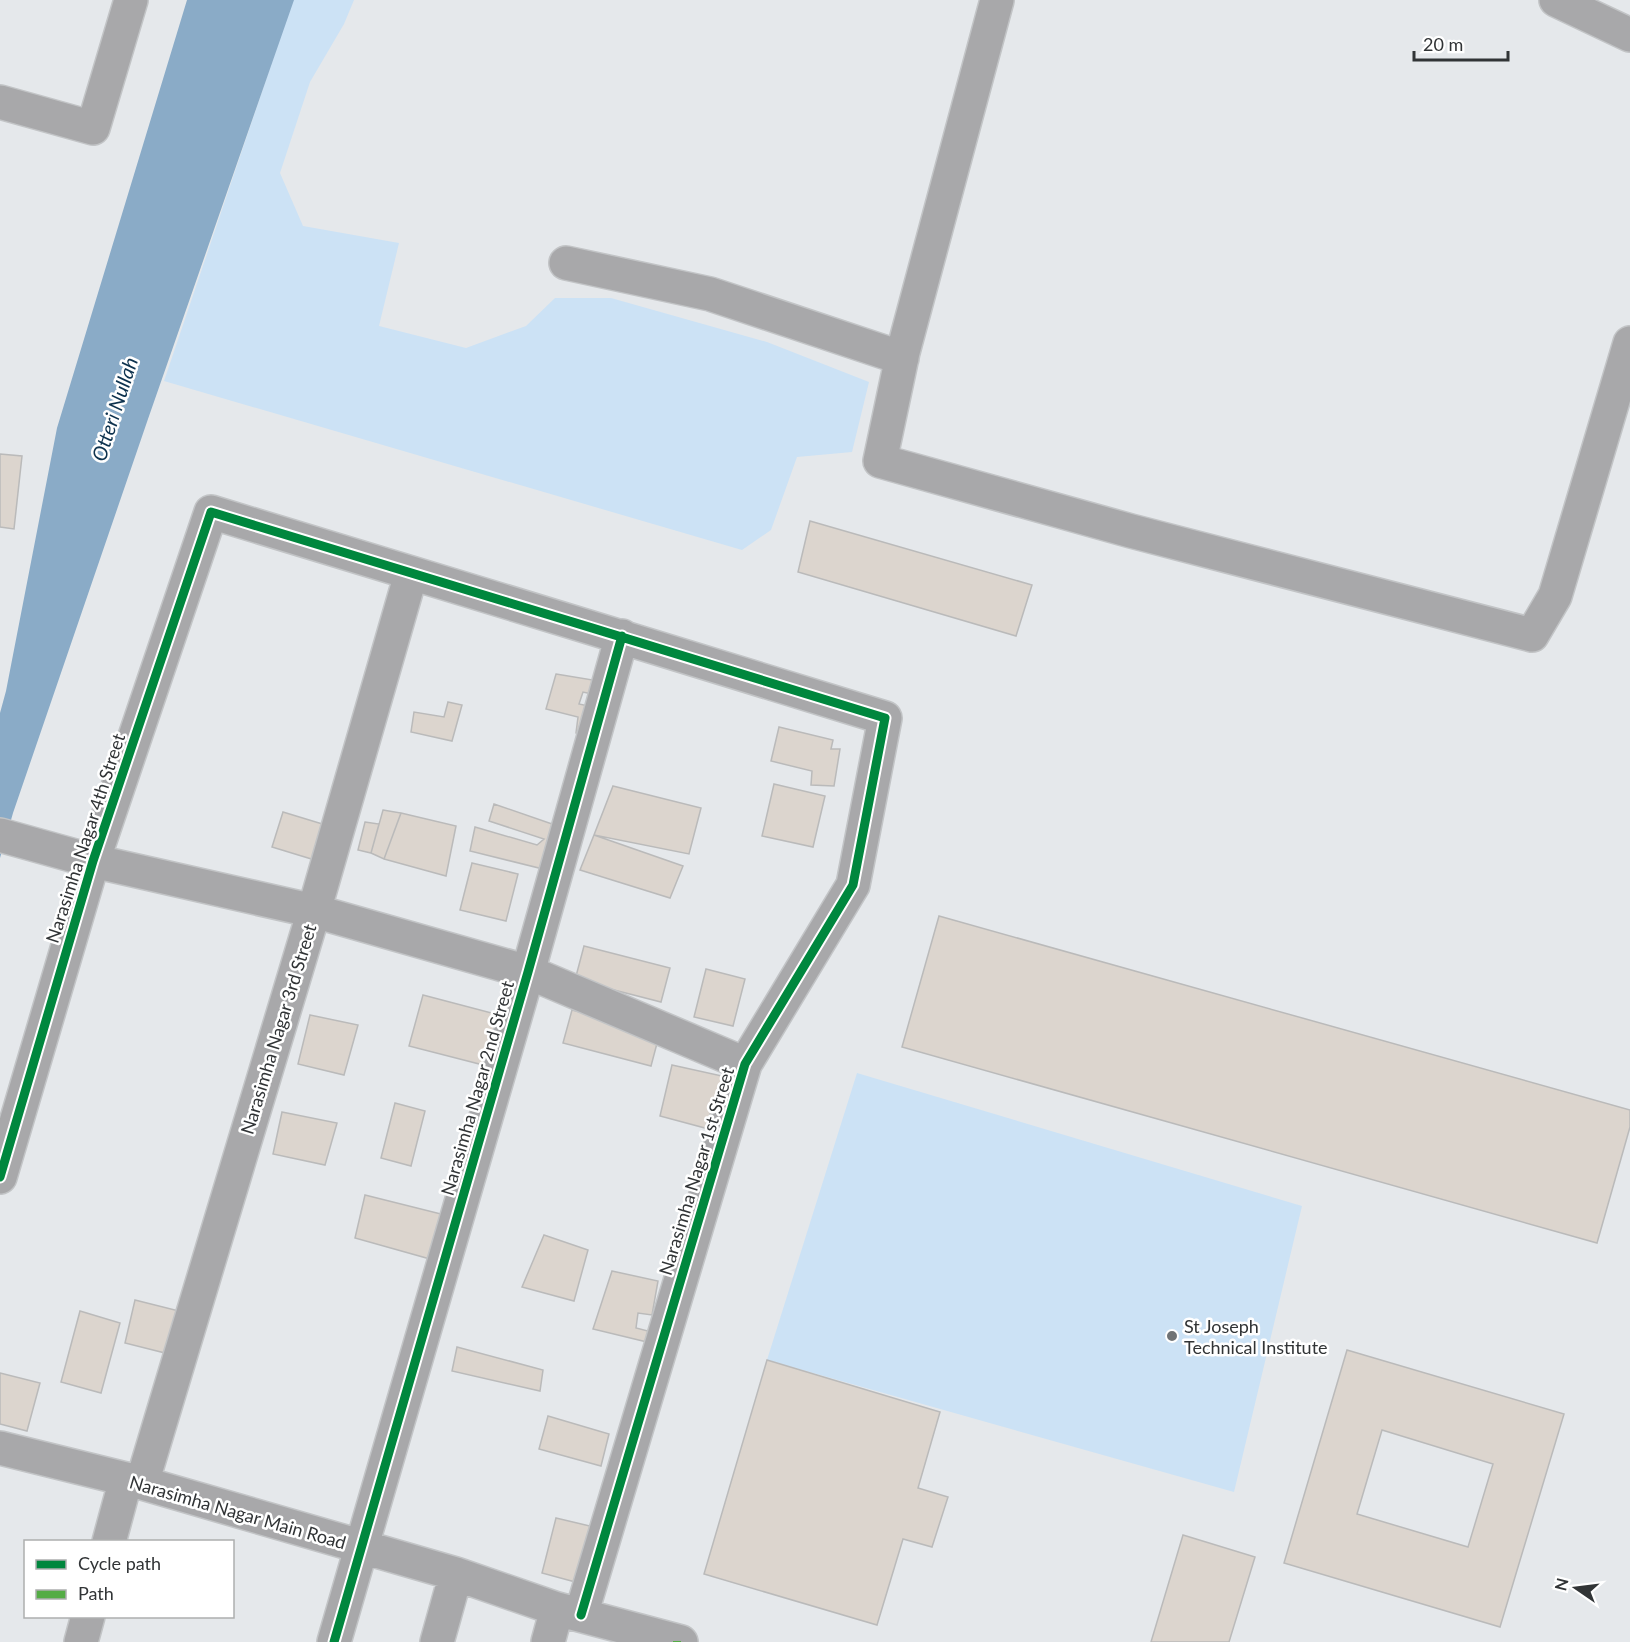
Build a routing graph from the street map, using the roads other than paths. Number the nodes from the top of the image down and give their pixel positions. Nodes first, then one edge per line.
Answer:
1 (131, 0) edge
2 (997, 0) edge
3 (1556, 0) edge
4 (1630, 35) edge
5 (0, 102) edge
6 (566, 263) dead end
7 (1630, 343) edge
8 (902, 358) junction
9 (411, 574) junction
10 (622, 636) junction
11 (5, 837) edge
12 (93, 861) junction
13 (314, 911) junction
14 (528, 972) junction
15 (745, 1064) junction
16 (0, 1177) edge
17 (0, 1448) edge
18 (134, 1481) junction
19 (109, 1540) edge
20 (361, 1548) junction
21 (456, 1574) junction
22 (569, 1612) junction
23 (88, 1618) edge
24 (81, 1642) edge
25 (334, 1642) edge
26 (437, 1642) edge
27 (548, 1642) edge
28 (679, 1642) edge

1 - 5 street
2 - 8 street
3 - 4 street
6 - 8 street
7 - 8 street
9 - 10 street
9 - 12 street, Narasimha Nagar 4th Street
9 - 13 street, Narasimha Nagar 3rd Street
10 - 14 street, Narasimha Nagar 2nd Street
10 - 15 street, Narasimha Nagar 1st Street
11 - 12 street
12 - 13 street
12 - 16 street, Narasimha Nagar 4th Street
13 - 14 street
13 - 18 street, Narasimha Nagar 3rd Street
14 - 15 street
14 - 20 street, Narasimha Nagar 2nd Street
15 - 22 street, Narasimha Nagar 1st Street
17 - 18 street, Narasimha Nagar Main Road
18 - 19 street, Narasimha Nagar 3rd Street
18 - 20 street, Narasimha Nagar Main Road
20 - 21 street, Narasimha Nagar Main Road
20 - 25 street, Narasimha Nagar 2nd Street
21 - 22 street, Narasimha Nagar Main Road
21 - 26 street
22 - 27 street, Narasimha Nagar 1st Street
22 - 28 street, Narasimha Nagar Main Road
23 - 24 street

